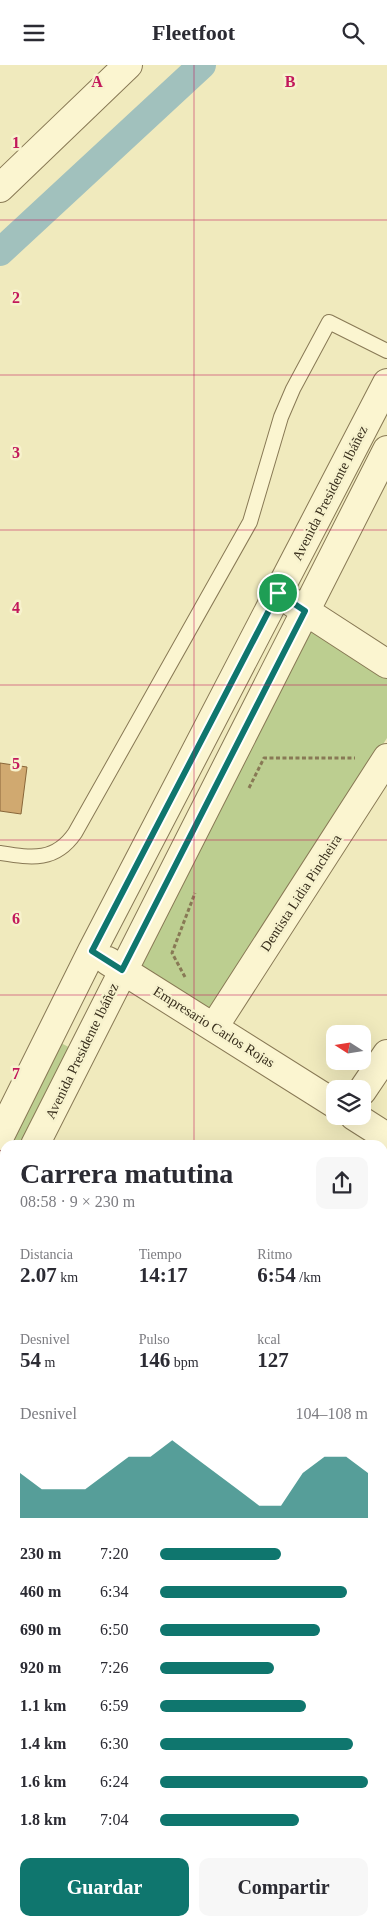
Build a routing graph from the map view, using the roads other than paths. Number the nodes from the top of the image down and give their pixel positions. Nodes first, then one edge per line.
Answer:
1 (128, 65) edge
2 (0, 188) edge
3 (387, 351) edge
4 (387, 383) edge
5 (363, 429) junction
6 (387, 445) edge
7 (387, 450) edge
8 (278, 593) junction
9 (305, 611) junction
10 (387, 664) edge
11 (376, 758) edge
12 (0, 853) edge
13 (92, 951) junction
14 (122, 970) junction
15 (214, 1027) junction
16 (387, 1054) edge
17 (369, 1080) edge
18 (326, 1098) edge
19 (368, 1125) edge
20 (0, 1136) edge
21 (387, 1137) edge
22 (37, 1140) edge

1 - 2 street
3 - 12 lane
4 - 5 street, Avenida Presidente Ibáñez
5 - 6 street
5 - 8 street, Avenida Presidente Ibáñez
7 - 9 street, Avenida Presidente Ibáñez
8 - 9 street
8 - 13 street, Avenida Presidente Ibáñez
9 - 10 street
9 - 14 street, Avenida Presidente Ibáñez
11 - 15 street, Dentista Lidia Pincheira
13 - 14 street, Empresario Carlos Rojas
13 - 20 street, Avenida Presidente Ibáñez
14 - 15 street, Empresario Carlos Rojas
14 - 22 street, Avenida Presidente Ibáñez
15 - 18 street, Empresario Carlos Rojas
16 - 17 street
19 - 21 street

